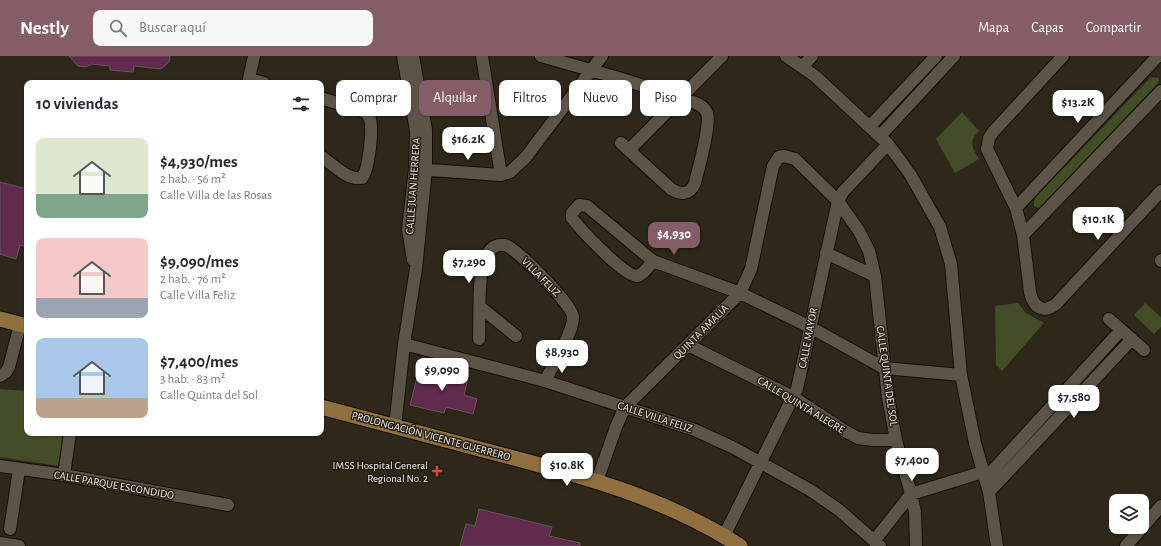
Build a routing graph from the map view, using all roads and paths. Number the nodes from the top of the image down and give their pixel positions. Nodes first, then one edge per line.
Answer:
1 (254, 56) edge
2 (403, 56) edge
3 (413, 56) edge
4 (482, 56) edge
5 (541, 56) edge
6 (602, 56) edge
7 (722, 56) edge
8 (786, 56) edge
9 (812, 56) edge
10 (936, 56) edge
11 (954, 56) edge
12 (1063, 56) edge
13 (1157, 62) edge
14 (803, 66) junction
15 (591, 70) junction
16 (249, 80) edge
17 (640, 85) edge
18 (691, 87) edge
19 (1161, 91) edge
20 (680, 98) joint
21 (324, 99) edge
22 (870, 126) junction
23 (884, 140) junction
24 (324, 158) edge
25 (773, 166) joint
26 (420, 169) junction
27 (501, 175) junction
28 (1161, 191) edge
29 (838, 201) junction
30 (1016, 208) junction
31 (1023, 235) junction
32 (826, 253) junction
33 (653, 261) junction
34 (875, 276) junction
35 (740, 293) junction
36 (480, 307) junction
37 (0, 319) edge
38 (1109, 319) dead end
39 (23, 326) edge
40 (810, 327) junction
41 (1121, 330) junction
42 (516, 336) dead end
43 (479, 339) dead end
44 (1132, 339) junction
45 (404, 344) junction
46 (688, 345) junction
47 (1144, 350) dead end
48 (884, 368) junction
49 (0, 376) edge
50 (961, 376) junction
51 (545, 381) junction
52 (793, 397) junction
53 (625, 407) junction
54 (324, 408) edge
55 (395, 427) junction
56 (70, 436) edge
57 (896, 440) junction
58 (761, 462) junction
59 (0, 466) edge
60 (19, 470) junction
61 (64, 475) junction
62 (984, 476) junction
63 (597, 481) junction
64 (989, 492) junction
65 (911, 494) junction
66 (228, 505) dead end
67 (1161, 506) edge
68 (10, 529) dead end
69 (724, 536) junction
70 (877, 543) edge
71 (5, 544) edge
72 (19, 546) edge
73 (740, 546) edge
74 (916, 546) edge
75 (997, 546) edge
76 (1126, 546) edge

1 - 16 street
2 - 26 street, CALLE JUAN HERRERA
3 - 26 street, CALLE JUAN HERRERA
4 - 27 street
5 - 15 street
6 - 15 street
7 - 18 street
8 - 14 street
9 - 14 street
10 - 22 street
11 - 23 street, CALLE MAYOR
12 - 30 street
13 - 30 street
14 - 22 street
15 - 17 street
15 - 27 street
19 - 31 street
20 - 20 street
21 - 24 street
22 - 23 street
23 - 29 street, CALLE MAYOR
23 - 50 street
25 - 29 street, CALLE QUINTA DEL SOL
25 - 35 street, QUINTA AMALIA
26 - 27 street
26 - 45 street, CALLE JUAN HERRERA
28 - 31 street
29 - 32 street, CALLE MAYOR
29 - 34 street, CALLE QUINTA DEL SOL
30 - 31 street
32 - 34 street
32 - 40 street, CALLE MAYOR
33 - 33 street
33 - 35 street
34 - 48 street, CALLE QUINTA DEL SOL
35 - 40 street
35 - 46 street, QUINTA AMALIA
36 - 42 street
36 - 43 street, VILLA FELIZ
36 - 51 street, VILLA FELIZ
37 - 39 main road
38 - 41 street
39 - 49 street
40 - 48 street
40 - 52 street, CALLE MAYOR
41 - 44 street
41 - 62 street
44 - 47 street
44 - 64 street
45 - 51 street, CALLE VILLA FELIZ
45 - 55 street, CALLE JUAN HERRERA
46 - 52 street, CALLE QUINTA ALEGRE
46 - 53 street, QUINTA AMALIA
48 - 50 street
48 - 57 street, CALLE QUINTA DEL SOL
50 - 62 street
51 - 53 street, CALLE VILLA FELIZ
52 - 57 street, CALLE QUINTA ALEGRE
52 - 58 street, CALLE MAYOR
53 - 58 street, CALLE VILLA FELIZ
53 - 63 street, QUINTA AMALIA
54 - 55 main road, PROLONGACIÓN VICENTE GUERRERO
55 - 63 main road, PROLONGACIÓN VICENTE GUERRERO
56 - 61 street
57 - 65 street, CALLE QUINTA DEL SOL
58 - 69 street, CALLE MAYOR
58 - 70 street, CALLE VILLA FELIZ
59 - 60 street, CALLE PARQUE ESCONDIDO
60 - 61 street, CALLE PARQUE ESCONDIDO
60 - 68 street
61 - 66 street, CALLE PARQUE ESCONDIDO
62 - 64 street
62 - 65 street
63 - 69 main road, PROLONGACIÓN VICENTE GUERRERO
64 - 75 street
65 - 70 street
65 - 74 street, CALLE QUINTA DEL SOL
67 - 76 street
69 - 73 main road, PROLONGACIÓN VICENTE GUERRERO
71 - 72 street

